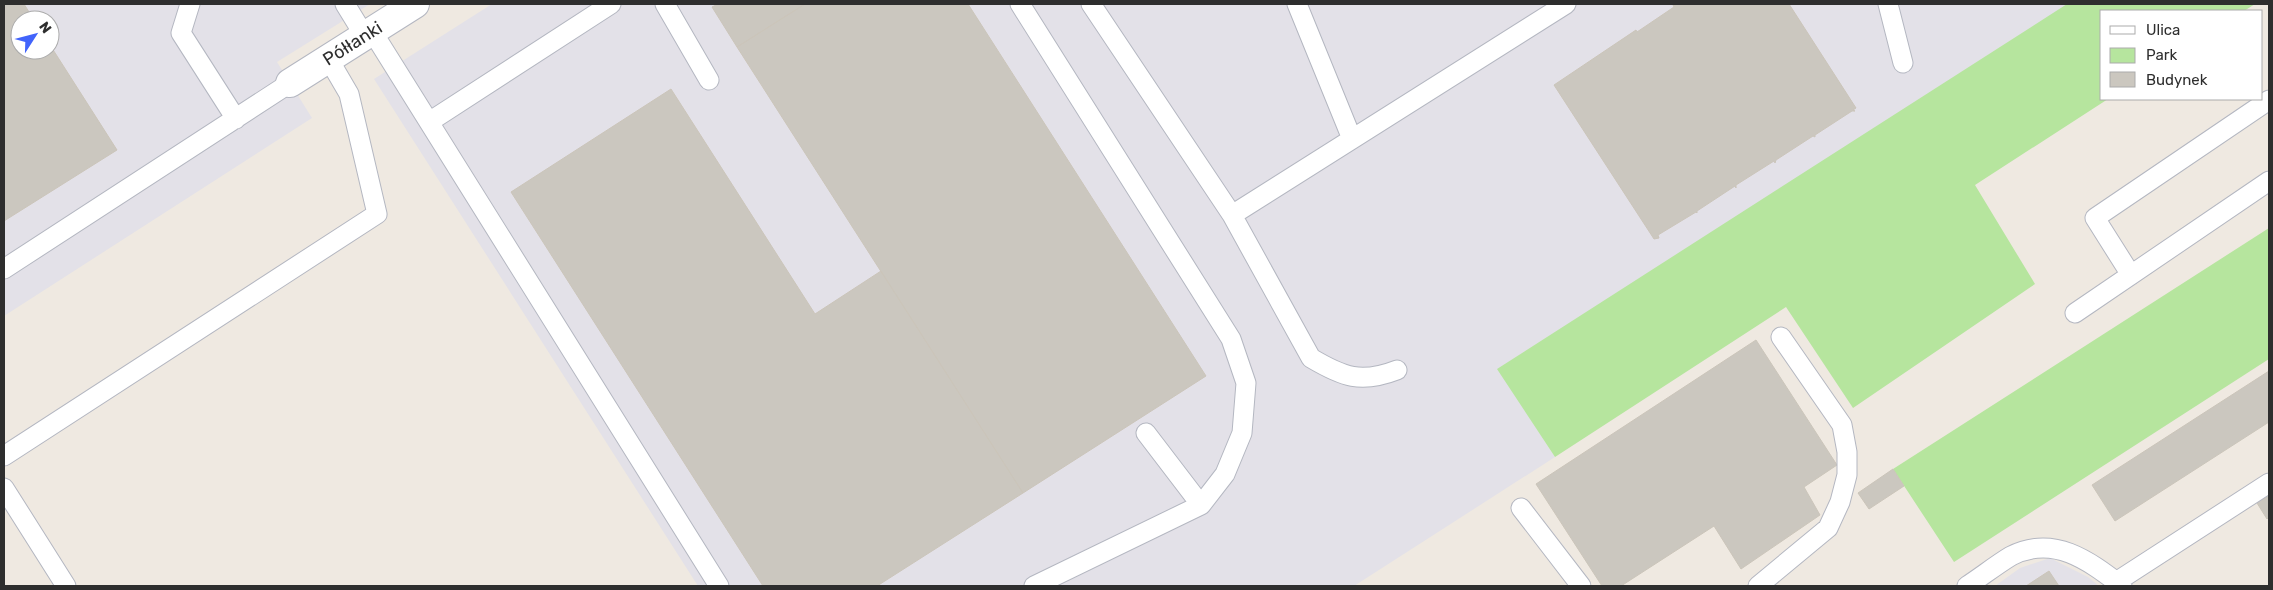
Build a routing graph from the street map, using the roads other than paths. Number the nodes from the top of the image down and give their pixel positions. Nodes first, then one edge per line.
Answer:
1 (190, 4) edge
2 (345, 4) edge
3 (414, 4) edge
4 (611, 4) edge
5 (665, 4) edge
6 (1020, 4) edge
7 (1091, 4) edge
8 (1297, 4) edge
9 (1566, 4) edge
10 (1888, 4) edge
11 (368, 33) junction
12 (328, 58) junction
13 (1903, 63) dead end
14 (709, 80) dead end
15 (290, 83) joint
16 (2269, 100) edge
17 (236, 118) junction
18 (429, 122) junction
19 (1352, 139) junction
20 (2269, 181) edge
21 (1232, 215) junction
22 (4, 268) edge
23 (2131, 275) junction
24 (2075, 313) dead end
25 (1781, 337) dead end
26 (1397, 370) dead end
27 (1146, 433) dead end
28 (4, 456) edge
29 (2269, 483) edge
30 (4, 488) edge
31 (1201, 505) junction
32 (1521, 508) dead end
33 (2119, 584) edge
34 (66, 586) edge
35 (720, 586) edge
36 (1034, 586) edge
37 (1581, 586) edge
38 (1758, 586) edge
39 (1966, 586) edge

1 - 17 lane
2 - 11 lane
3 - 11 street, Półłanki
4 - 18 lane
5 - 14 lane
6 - 31 lane
7 - 21 lane
8 - 19 lane
9 - 19 lane
10 - 13 lane
11 - 12 street, Półłanki
11 - 18 lane
12 - 15 street, Półłanki
12 - 28 lane
15 - 17 lane
16 - 23 lane
17 - 22 lane
18 - 35 lane
19 - 21 lane
20 - 23 lane
21 - 26 lane
23 - 24 lane
25 - 38 lane
27 - 31 lane
29 - 33 lane
30 - 34 lane
31 - 36 lane
32 - 37 lane
33 - 39 lane

